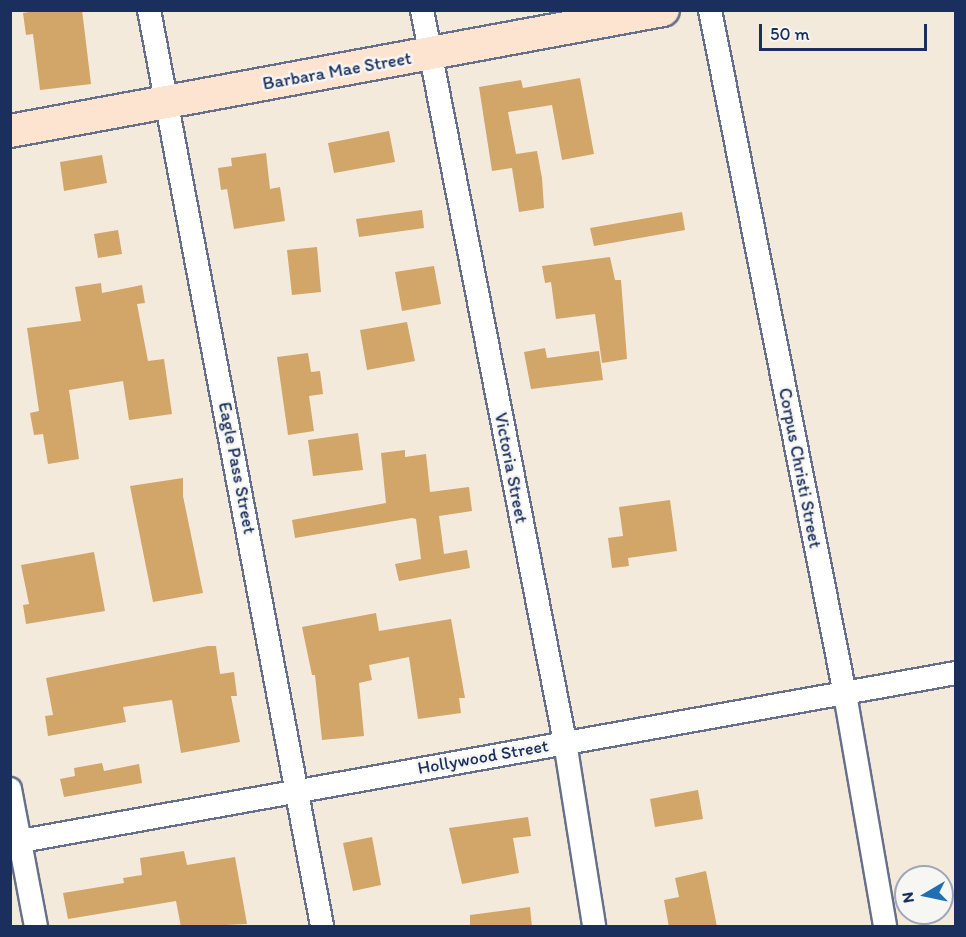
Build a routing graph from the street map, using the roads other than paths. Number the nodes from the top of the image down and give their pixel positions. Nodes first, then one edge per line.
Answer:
1 (149, 10) edge
2 (422, 10) edge
3 (663, 10) edge
4 (710, 10) edge
5 (430, 54) junction
6 (166, 102) junction
7 (10, 131) edge
8 (956, 673) edge
9 (845, 694) junction
10 (565, 742) junction
11 (10, 789) edge
12 (299, 790) junction
13 (16, 842) edge
14 (36, 927) edge
15 (322, 927) edge
16 (594, 927) edge
17 (885, 927) edge

1 - 6 street, Eagle Pass Street
2 - 5 street, Victoria Street
3 - 5 street, Barbara Mae Street
4 - 9 street, Corpus Christi Street
5 - 6 street, Barbara Mae Street
5 - 10 street, Victoria Street
6 - 7 street, Barbara Mae Street
6 - 12 street, Eagle Pass Street
8 - 9 street, Hollywood Street
9 - 10 street, Hollywood Street
9 - 17 street, Corpus Christi Street
10 - 12 street, Hollywood Street
10 - 16 street, Victoria Street
11 - 13 street
12 - 13 street, Hollywood Street
12 - 15 street, Eagle Pass Street
13 - 14 street

